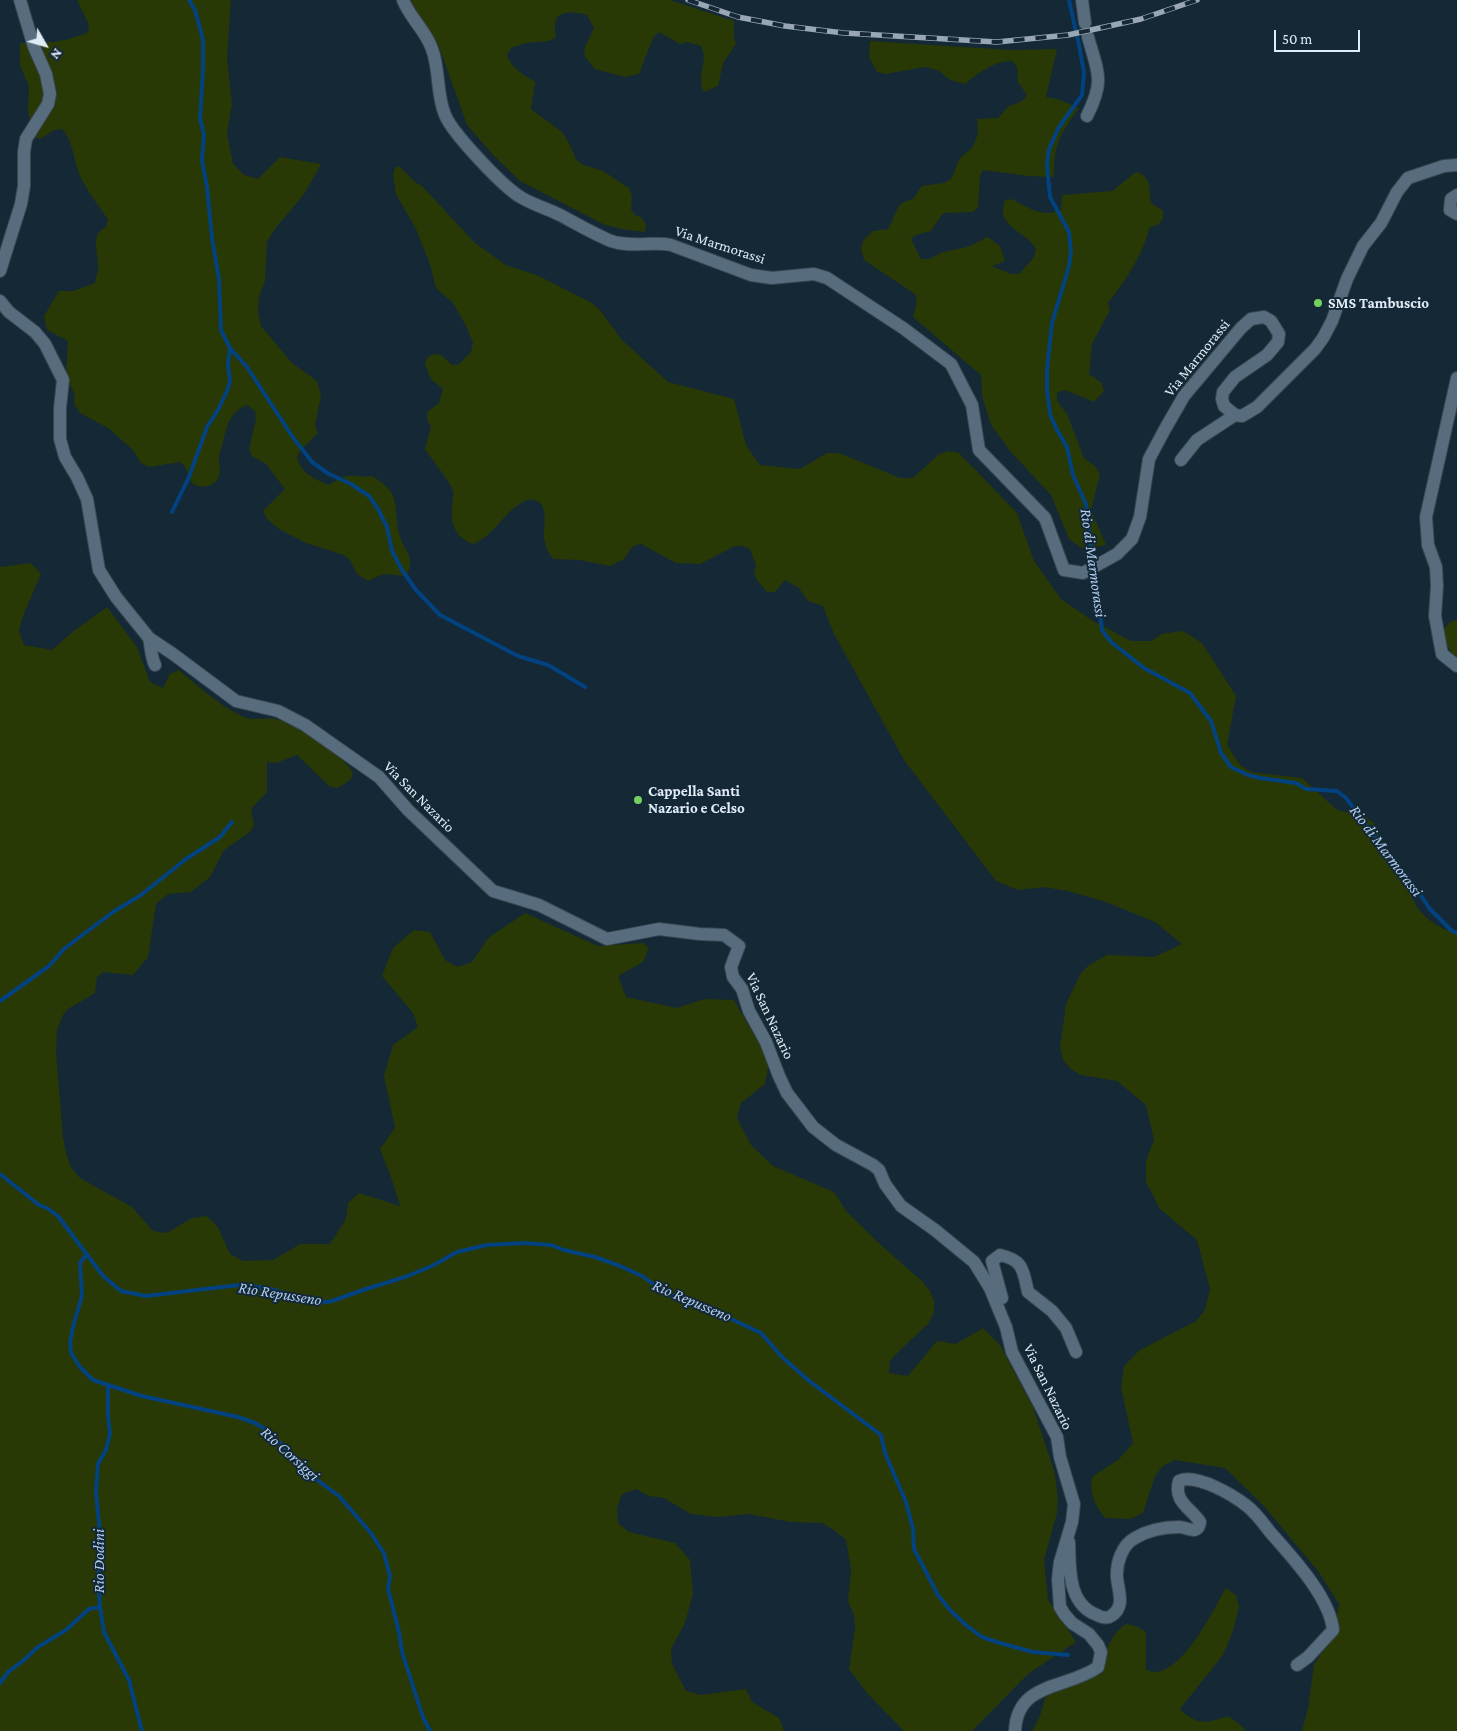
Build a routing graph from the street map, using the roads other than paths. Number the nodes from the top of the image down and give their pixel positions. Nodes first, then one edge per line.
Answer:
1 (20, 0) edge
2 (403, 0) edge
3 (1082, 0) edge
4 (1085, 23) dead end
5 (1088, 37) dead end
6 (1087, 116) dead end
7 (1457, 165) edge
8 (1457, 195) edge
9 (1457, 214) edge
10 (0, 271) edge
11 (0, 301) edge
12 (1457, 378) edge
13 (1235, 415) junction
14 (1181, 460) dead end
15 (149, 638) junction
16 (155, 665) dead end
17 (1457, 666) edge
18 (1006, 1327) junction
19 (1076, 1352) dead end
20 (1068, 1535) junction
21 (1297, 1665) dead end
22 (1015, 1731) edge

1 - 10 street
2 - 13 street, Via Marmorassi
3 - 4 street
5 - 6 street
7 - 13 street
8 - 9 street
11 - 15 street, Via San Nazario
12 - 17 street
13 - 14 street
15 - 16 street
15 - 18 street, Via San Nazario
18 - 19 street
18 - 20 street, Via San Nazario
20 - 21 street
20 - 22 street, Via San Nazario

